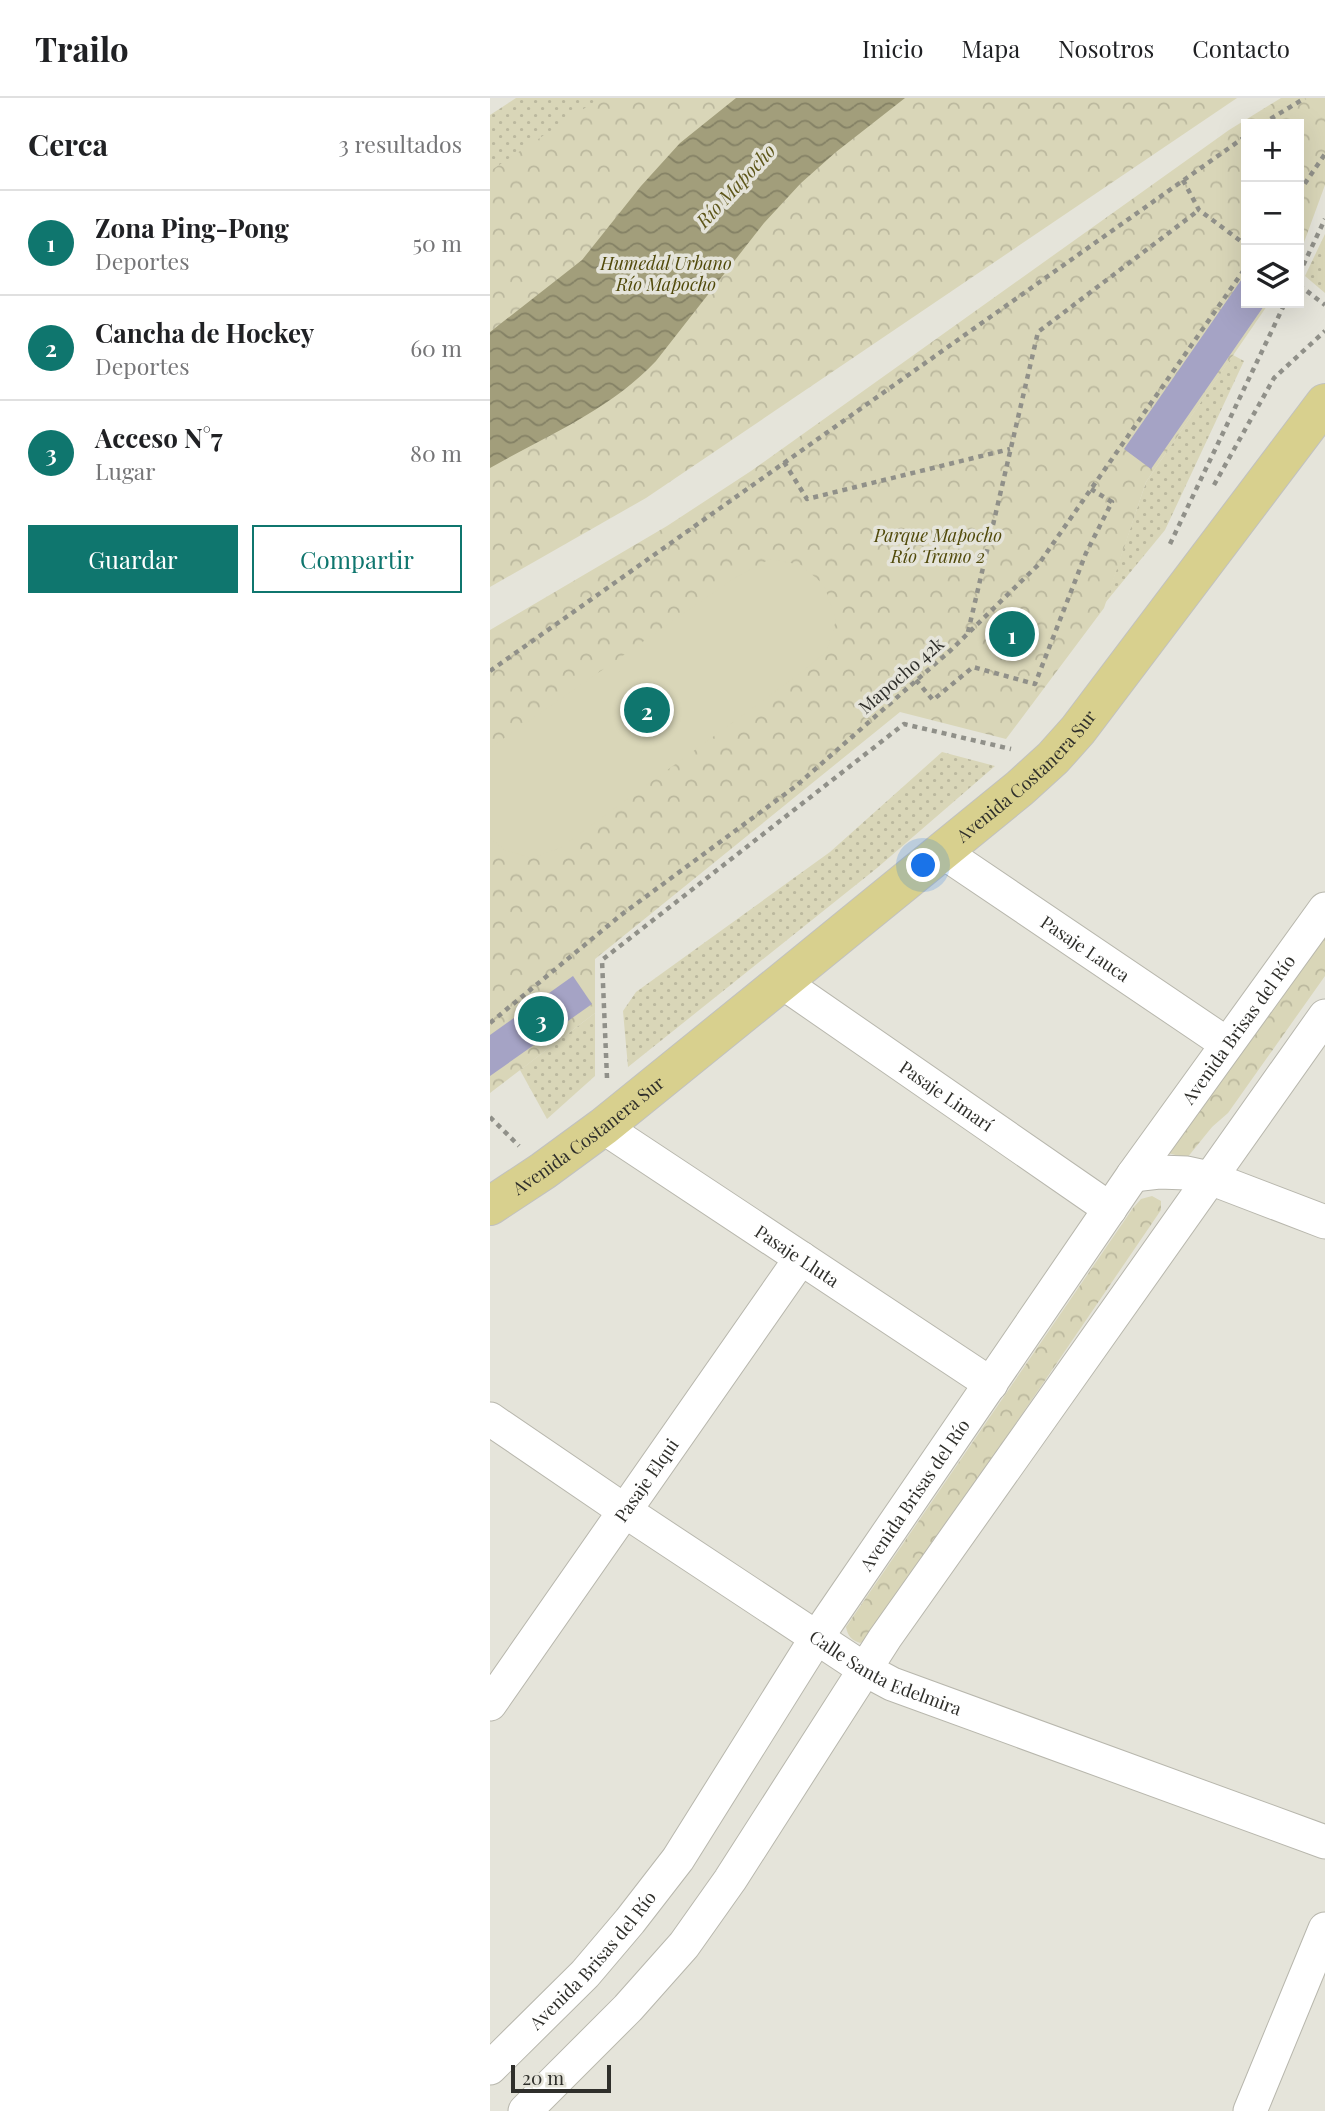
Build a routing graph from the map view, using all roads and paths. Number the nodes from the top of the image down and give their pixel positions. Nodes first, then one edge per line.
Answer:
1 (1305, 98) edge
2 (1270, 119) edge
3 (1241, 139) edge
4 (1325, 154) edge
5 (1183, 180) junction
6 (1304, 185) edge
7 (1199, 210) junction
8 (1325, 219) edge
9 (1245, 245) edge
10 (1304, 263) edge
11 (1241, 274) edge
12 (1304, 289) edge
13 (1325, 305) edge
14 (1283, 308) edge
15 (1325, 331) edge
16 (1325, 403) edge
17 (1010, 449) junction
18 (785, 462) junction
19 (1091, 489) junction
20 (1208, 496) dead end
21 (1187, 524) dead end
22 (967, 635) junction
23 (490, 671) edge
24 (916, 680) junction
25 (1011, 759) dead end
26 (943, 852) junction
27 (1325, 909) edge
28 (782, 982) junction
29 (1325, 1016) edge
30 (491, 1021) edge
31 (1227, 1044) junction
32 (607, 1079) dead end
33 (603, 1127) junction
34 (1133, 1175) junction
35 (1210, 1178) junction
36 (490, 1206) edge
37 (1110, 1209) junction
38 (1325, 1222) edge
39 (801, 1258) junction
40 (991, 1384) junction
41 (490, 1419) edge
42 (625, 1511) junction
43 (817, 1637) junction
44 (864, 1670) junction
45 (490, 1704) edge
46 (1325, 1842) edge
47 (1325, 1929) edge
48 (490, 2068) edge
49 (525, 2111) edge
50 (1250, 2111) edge

1 - 2 path
3 - 5 path
4 - 6 path
5 - 7 path
5 - 18 path
7 - 9 path
7 - 17 path
8 - 10 path
11 - 19 path, Mapocho 42k
12 - 13 path
14 - 21 path
15 - 20 path
16 - 26 main road, Avenida Costanera Sur
17 - 18 path
17 - 22 path
18 - 23 path
19 - 22 path, Mapocho 42k
19 - 24 path
22 - 24 path, Mapocho 42k
24 - 30 path, Mapocho 42k
25 - 32 path
26 - 28 main road, Avenida Costanera Sur
26 - 31 street, Pasaje Lauca
27 - 31 street, Avenida Brisas del Río
28 - 33 main road, Avenida Costanera Sur
28 - 37 street, Pasaje Limarí
29 - 35 street
31 - 34 street, Avenida Brisas del Río
33 - 36 main road, Avenida Costanera Sur
33 - 39 street, Pasaje Lluta
34 - 35 street
34 - 37 street, Avenida Brisas del Río
35 - 38 street
35 - 44 street
37 - 40 street, Avenida Brisas del Río
39 - 40 street, Pasaje Lluta
39 - 42 street, Pasaje Elqui
40 - 43 street, Avenida Brisas del Río
41 - 42 street, Calle Santa Edelmira
42 - 43 street, Calle Santa Edelmira
42 - 45 street, Pasaje Elqui
43 - 44 street, Calle Santa Edelmira
43 - 48 street, Avenida Brisas del Río
44 - 46 street, Calle Santa Edelmira
44 - 49 street
47 - 50 street

